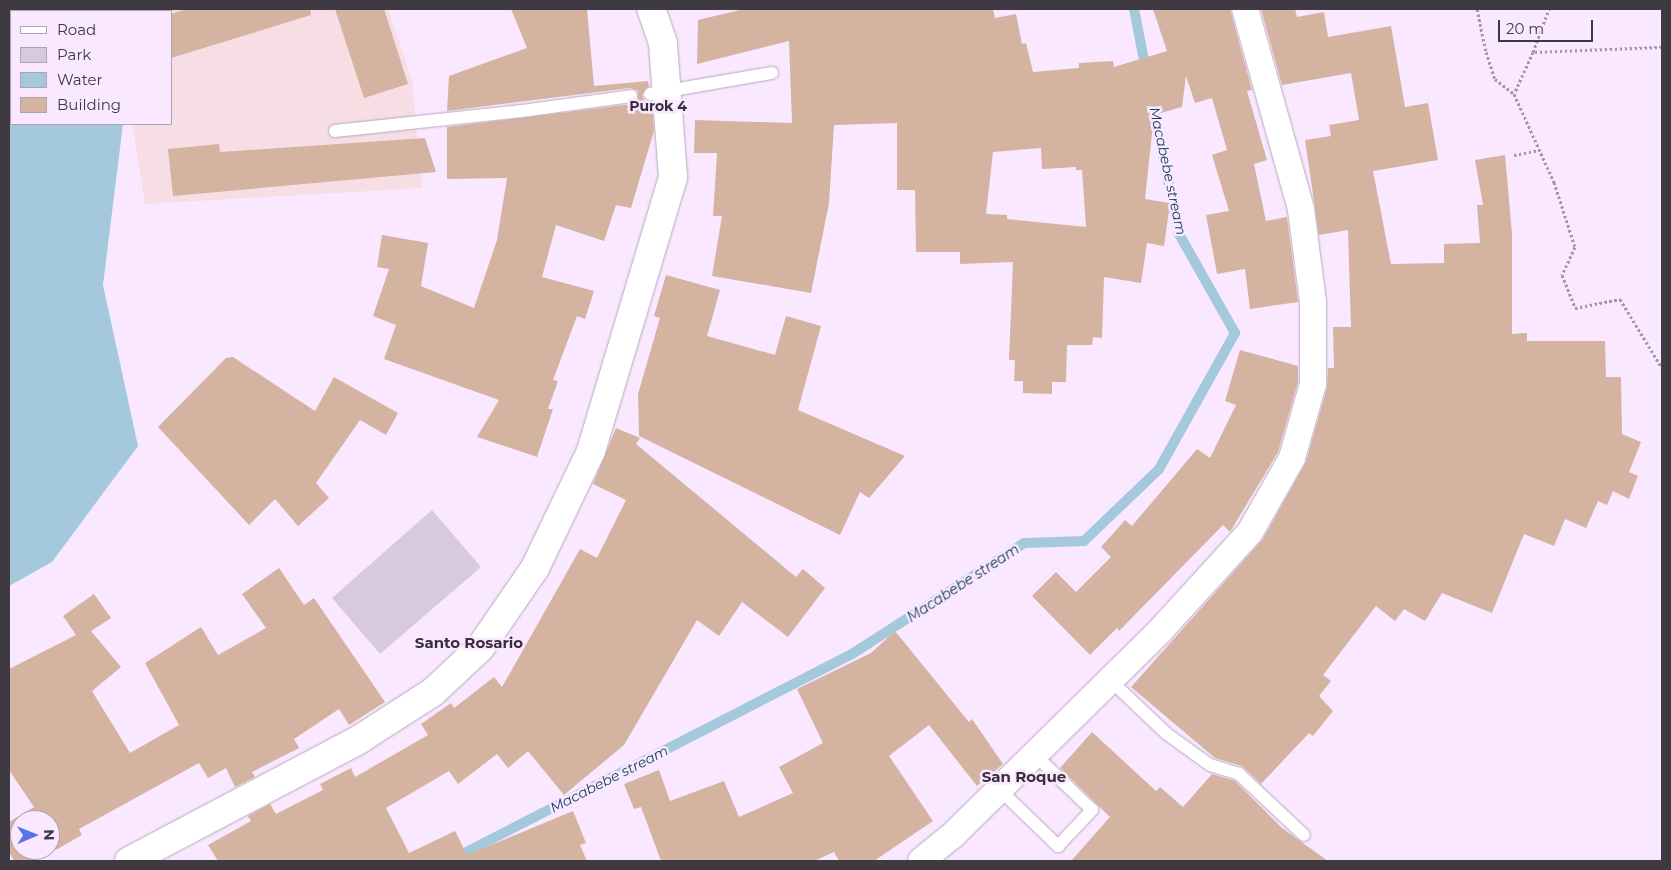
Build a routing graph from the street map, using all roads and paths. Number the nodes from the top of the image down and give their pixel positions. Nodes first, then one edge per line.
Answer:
1 (651, 9) edge
2 (1245, 9) edge
3 (1477, 9) edge
4 (1549, 9) edge
5 (1662, 47) edge
6 (1533, 52) junction
7 (772, 73) dead end
8 (659, 92) junction
9 (1514, 94) junction
10 (631, 96) dead end
11 (336, 131) dead end
12 (1539, 150) junction
13 (1514, 154) dead end
14 (1662, 368) edge
15 (1110, 680) junction
16 (1035, 755) junction
17 (1000, 790) junction
18 (1304, 835) dead end
19 (129, 861) edge
20 (921, 861) edge

1 - 8 street
2 - 15 street
3 - 9 path
4 - 6 path
5 - 6 path
6 - 9 path
7 - 8 lane
8 - 19 street
9 - 12 path
10 - 11 lane
12 - 13 path
12 - 14 path
15 - 16 street
15 - 18 lane
16 - 17 street
16 - 17 lane
17 - 20 street

